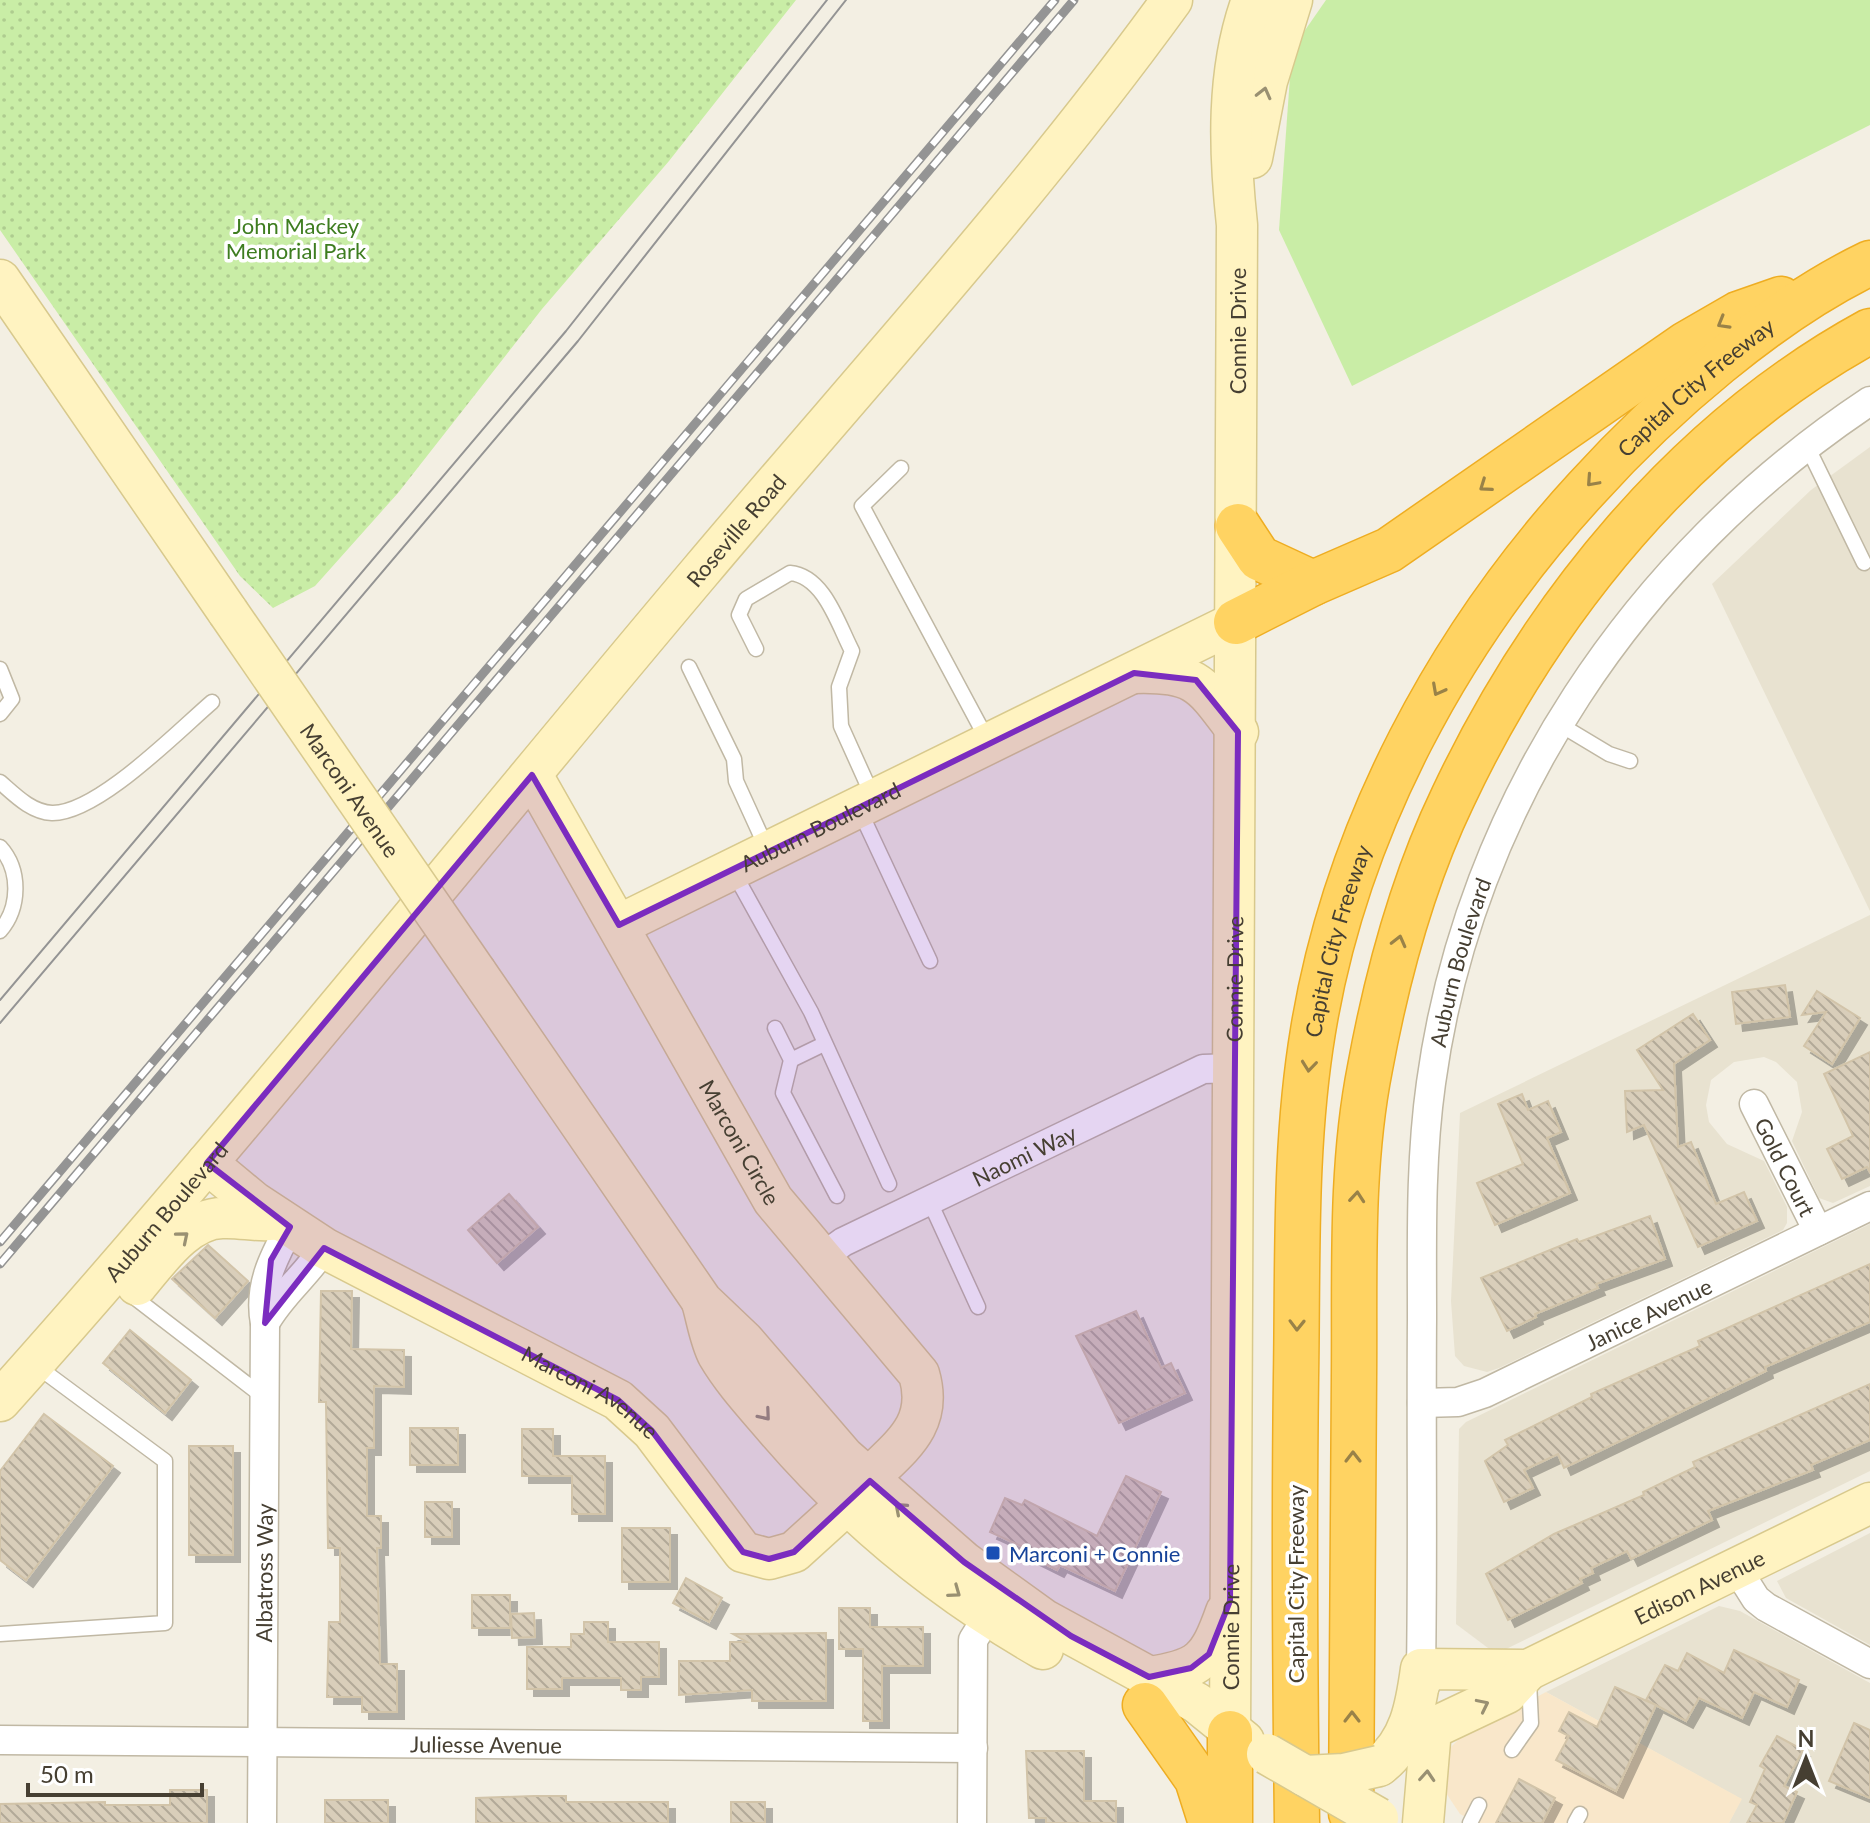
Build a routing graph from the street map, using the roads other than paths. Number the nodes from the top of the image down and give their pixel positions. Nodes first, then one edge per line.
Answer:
1 (1172, 0) edge
2 (1195, 0) edge
3 (1252, 0) edge
4 (1292, 0) edge
5 (1144, 43) junction
6 (1237, 225) junction
7 (1870, 263) edge
8 (0, 280) edge
9 (1822, 286) junction
10 (1870, 331) edge
11 (1870, 401) edge
12 (1807, 446) junction
13 (901, 468) dead end
14 (1238, 526) junction
15 (1864, 563) dead end
16 (1313, 583) junction
17 (1236, 622) junction
18 (756, 649) dead end
19 (689, 667) dead end
20 (0, 669) edge
21 (1134, 673) junction
22 (212, 702) dead end
23 (0, 714) edge
24 (1559, 724) junction
25 (1238, 732) junction
26 (989, 744) junction
27 (1630, 761) dead end
28 (532, 775) junction
29 (0, 782) edge
30 (866, 804) junction
31 (0, 847) edge
32 (768, 852) junction
33 (732, 870) junction
34 (619, 925) junction
35 (0, 931) edge
36 (930, 961) dead end
37 (327, 1020) joint
38 (775, 1028) dead end
39 (824, 1044) junction
40 (791, 1060) junction
41 (1235, 1068) junction
42 (1754, 1104) dead end
43 (207, 1163) junction
44 (889, 1184) dead end
45 (837, 1196) dead end
46 (930, 1202) junction
47 (1870, 1206) edge
48 (285, 1223) junction
49 (1818, 1231) junction
50 (324, 1248) junction
51 (821, 1258) junction
52 (130, 1294) junction
53 (978, 1307) dead end
54 (265, 1323) junction
55 (67, 1325) junction
56 (34, 1363) junction
57 (265, 1398) junction
58 (0, 1401) edge
59 (1422, 1403) junction
60 (858, 1491) junction
61 (1870, 1503) edge
62 (1737, 1569) junction
63 (1230, 1601) junction
64 (988, 1616) junction
65 (0, 1634) edge
66 (1870, 1664) edge
67 (1421, 1669) junction
68 (1528, 1670) junction
69 (1147, 1691) junction
70 (1431, 1729) junction
71 (1230, 1733) junction
72 (0, 1740) edge
73 (263, 1740) junction
74 (973, 1748) junction
75 (1512, 1750) dead end
76 (1305, 1776) junction
77 (1479, 1805) dead end
78 (1372, 1821) edge
79 (262, 1823) edge
80 (972, 1823) edge
81 (1211, 1823) edge
82 (1230, 1823) edge
83 (1297, 1823) edge
84 (1423, 1823) edge
85 (1470, 1823) edge

1 - 5 street, Roseville Road
2 - 5 street, Roseville Road
3 - 6 street, Connie Drive
6 -> 4 street, Connie Drive
5 - 28 street, Roseville Road
6 - 14 street, Connie Drive
7 - 9 highway, Capital City Freeway
8 - 60 street, Marconi Avenue, bridge
9 -> 16 highway
9 -> 83 highway, Capital City Freeway
78 -> 10 highway
11 - 12 street, Auburn Boulevard
12 - 15 lane
12 - 24 street, Auburn Boulevard
13 - 26 lane
14 - 16 highway
14 - 17 street, Connie Drive
16 - 17 highway
17 - 21 street, Auburn Boulevard
17 - 25 street, Connie Drive
18 - 30 lane
19 - 32 lane
20 - 23 lane
21 - 25 street
21 - 26 street, Auburn Boulevard
22 - 29 lane
24 - 27 lane
24 - 59 street, Auburn Boulevard
25 - 41 street, Connie Drive
26 - 30 street, Auburn Boulevard
28 - 34 street, Marconi Circle
28 - 37 street, Roseville Road
30 - 32 street, Auburn Boulevard
30 - 36 lane
31 - 35 lane
32 - 33 street, Auburn Boulevard
33 - 34 street, Auburn Boulevard
33 - 39 lane
34 - 51 street, Marconi Circle
37 - 43 street, Auburn Boulevard
38 - 40 lane
39 - 40 lane
39 - 44 lane
40 - 45 lane
41 - 46 street, Naomi Way
41 - 63 street, Connie Drive
42 - 49 street, Gold Court
43 - 48 street, Marconi Avenue
43 - 55 street, Auburn Boulevard
46 - 51 street, Naomi Way
46 - 53 lane
47 - 49 street, Janice Avenue
48 - 50 street, Marconi Avenue
52 -> 48 street
48 - 54 street, Albatross Way
49 - 59 street, Janice Avenue
50 - 54 street
50 - 60 street, Marconi Avenue
51 - 60 street, Marconi Circle
52 - 55 street
52 - 57 lane
54 - 57 street, Albatross Way
55 - 56 street, Auburn Boulevard
56 - 58 street, Auburn Boulevard
56 - 65 lane
57 - 73 street, Albatross Way
59 - 67 street, Auburn Boulevard
60 -> 64 street, Marconi Avenue
69 -> 60 street, Marconi Avenue
61 - 62 street, Edison Avenue
62 - 66 street
62 - 68 street, Edison Avenue
63 - 69 street
63 - 71 street, Connie Drive
64 - 69 street, Marconi Avenue
64 - 74 street
67 - 68 street, Edison Avenue
67 - 70 street, Auburn Boulevard
67 - 76 street, Auburn Boulevard, bridge
70 -> 68 street, Edison Avenue
68 - 75 lane
69 - 71 street, Marconi Avenue
69 - 81 highway
84 -> 70 street, Auburn Boulevard
71 - 76 street, Marconi Avenue, bridge
71 - 82 highway
72 - 73 street, Juliesse Avenue
73 - 74 street, Juliesse Avenue
73 - 79 street, Albatross Way
74 - 80 street
76 - 78 street, Marconi Avenue, bridge
77 - 85 lane

